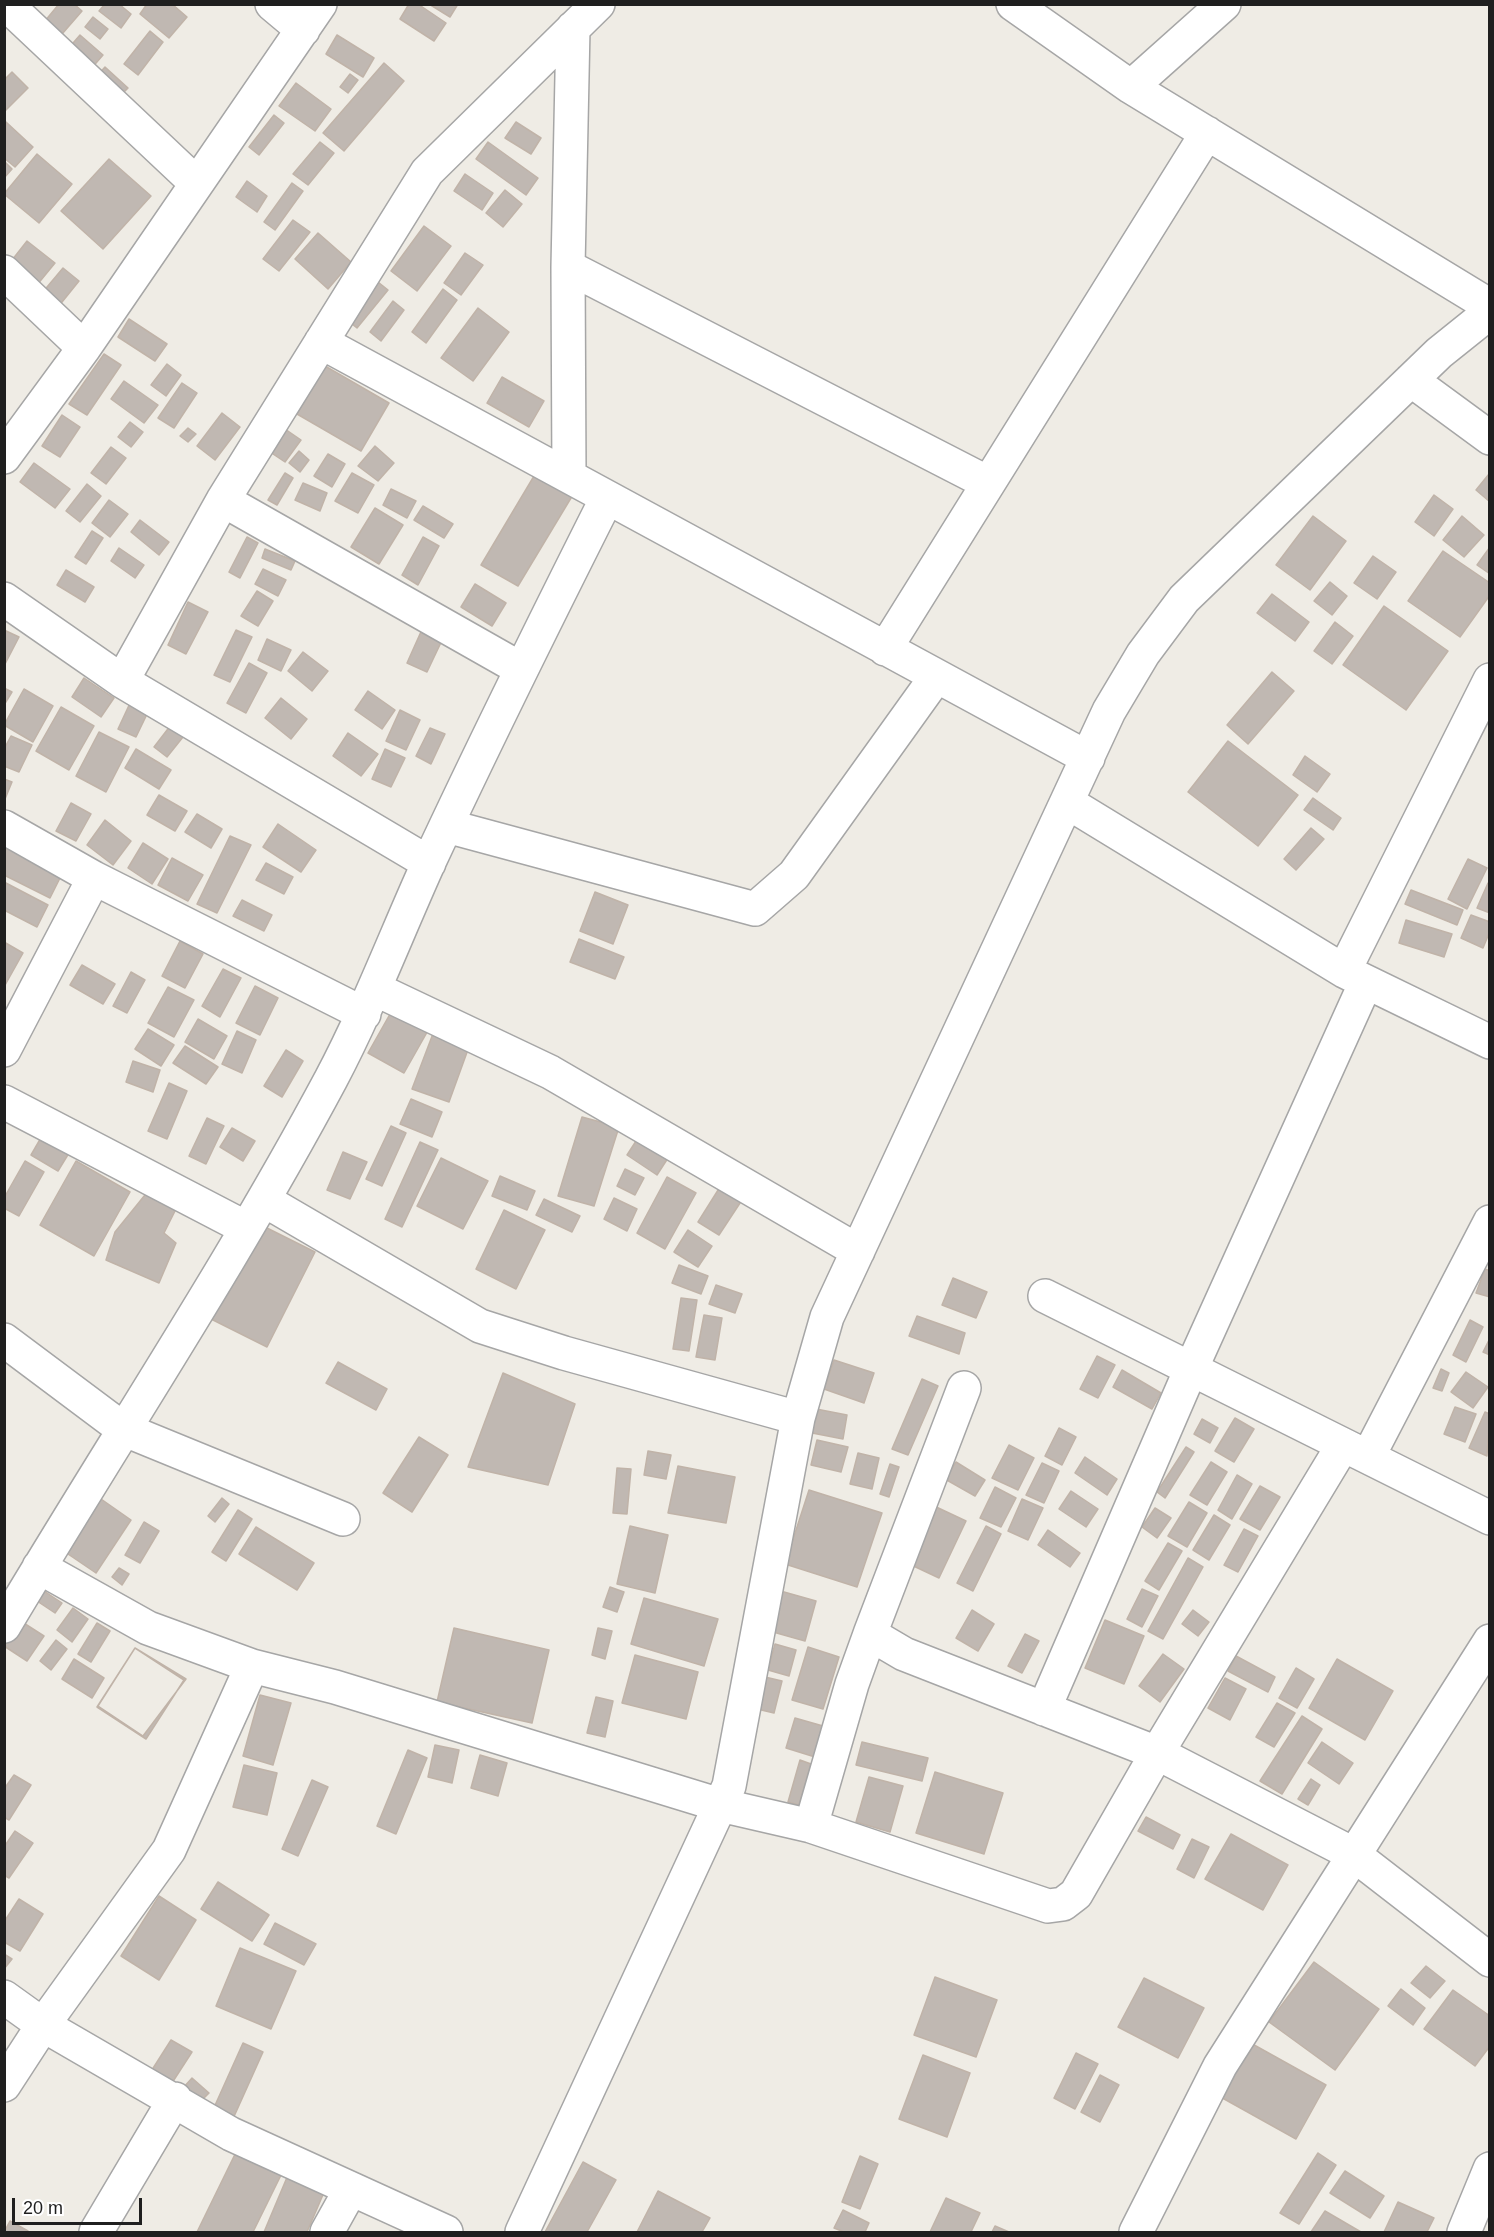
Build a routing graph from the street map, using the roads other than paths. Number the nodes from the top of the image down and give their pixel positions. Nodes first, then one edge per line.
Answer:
1 (6, 4) edge
2 (272, 4) edge
3 (598, 4) edge
4 (1013, 4) edge
5 (1224, 4) edge
6 (311, 17) edge
7 (573, 28) junction
8 (1131, 87) junction
9 (1207, 134) junction
10 (196, 183) junction
11 (568, 267) junction
12 (4, 272) edge
13 (1490, 306) edge
14 (1490, 312) edge
15 (321, 342) junction
16 (84, 348) junction
17 (1411, 380) junction
18 (1490, 438) edge
19 (4, 457) edge
20 (569, 477) junction
21 (988, 483) junction
22 (607, 498) junction
23 (223, 500) junction
24 (4, 599) edge
25 (885, 649) junction
26 (521, 669) junction
27 (936, 677) junction
28 (122, 681) junction
29 (1485, 697) edge
30 (1088, 758) junction
31 (1067, 802) junction
32 (447, 826) junction
33 (4, 827) edge
34 (429, 863) junction
35 (94, 878) junction
36 (1355, 976) junction
37 (370, 1002) junction
38 (1490, 1042) edge
39 (4, 1050) edge
40 (4, 1102) edge
41 (264, 1200) junction
42 (1490, 1222) edge
43 (246, 1228) junction
44 (858, 1251) junction
45 (1045, 1296) dead end
46 (4, 1340) edge
47 (1191, 1369) junction
48 (964, 1388) dead end
49 (798, 1418) junction
50 (123, 1429) junction
51 (1356, 1451) junction
52 (1490, 1518) edge
53 (343, 1519) dead end
54 (39, 1567) junction
55 (4, 1626) edge
56 (870, 1634) junction
57 (1490, 1641) edge
58 (252, 1666) junction
59 (1044, 1709) junction
60 (1156, 1753) junction
61 (720, 1805) junction
62 (811, 1826) junction
63 (1353, 1854) junction
64 (1490, 1960) edge
65 (4, 1997) edge
66 (43, 2025) junction
67 (4, 2085) edge
68 (175, 2099) junction
69 (1490, 2169) edge
70 (351, 2189) junction
71 (96, 2232) edge
72 (327, 2232) edge
73 (446, 2232) edge
74 (522, 2232) edge
75 (1136, 2232) edge
76 (1464, 2232) edge

1 - 10 street
2 - 6 street
3 - 7 street
4 - 8 street
5 - 8 street
6 - 10 street
7 - 11 street
7 - 15 street
8 - 9 street
9 - 13 street
9 - 21 street
10 - 16 street
11 - 20 street
11 - 21 street
12 - 16 street
14 - 17 street
15 - 20 street
15 - 23 street
16 - 19 street
17 - 18 street
17 - 30 street
20 - 22 street
21 - 25 street
22 - 25 street
22 - 26 street
23 - 26 street
23 - 28 street
24 - 28 street
25 - 27 street
26 - 32 street
27 - 30 street
27 - 32 street
28 - 34 street
29 - 36 street
30 - 31 street
31 - 36 street
31 - 44 street
32 - 34 street
33 - 35 street
34 - 37 street
35 - 37 street
35 - 39 street
36 - 38 street
36 - 47 street
37 - 41 street
37 - 44 street
40 - 43 street
41 - 43 street
41 - 49 street
42 - 51 street
43 - 50 street
44 - 49 street
45 - 47 street
46 - 50 street
47 - 51 street
47 - 59 street
48 - 56 street
49 - 61 street
50 - 53 street
50 - 54 street
51 - 52 street
51 - 60 street
54 - 55 street
54 - 58 street
56 - 59 street
56 - 62 street
57 - 63 street
58 - 61 street
58 - 66 street
59 - 60 street
60 - 62 street
60 - 63 street
61 - 62 street
61 - 74 street
63 - 64 street
63 - 75 street
65 - 66 street
66 - 67 street
66 - 68 street
68 - 70 street
68 - 71 street
69 - 76 street
70 - 72 street
70 - 73 street

